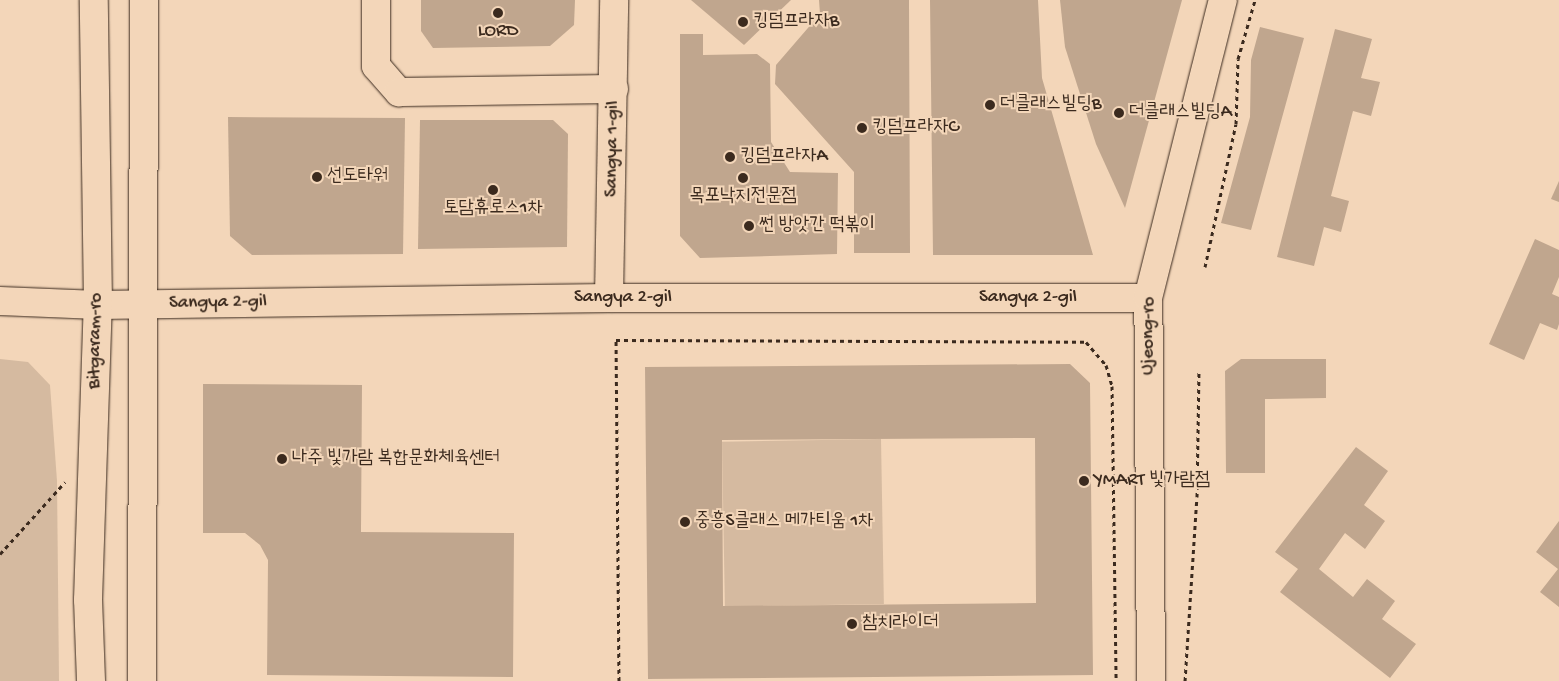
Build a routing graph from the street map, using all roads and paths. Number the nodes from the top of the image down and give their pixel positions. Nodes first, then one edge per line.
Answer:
1 (94, 0) edge
2 (144, 0) edge
3 (376, 0) edge
4 (614, 0) edge
5 (1223, 0) edge
6 (1255, 0) edge
7 (614, 89) junction
8 (1205, 267) dead end
9 (609, 298) junction
10 (1148, 298) junction
11 (0, 301) edge
12 (145, 304) junction
13 (98, 305) junction
14 (1199, 370) dead end
15 (68, 478) dead end
16 (0, 554) edge
17 (1116, 679) edge
18 (619, 680) edge
19 (1151, 680) edge
20 (1185, 680) edge
21 (91, 681) edge
22 (142, 681) edge

1 - 13 street, Bitgaram-ro
2 - 12 street
3 - 7 street
4 - 7 street, Sangya 1-gil
5 - 10 street, Ujeong-ro
6 - 8 path
7 - 9 street, Sangya 1-gil
9 - 10 street, Sangya 2-gil
9 - 12 street, Sangya 2-gil
10 - 19 street, Ujeong-ro
11 - 13 street, Sangya 2-gil
12 - 13 street, Sangya 2-gil
12 - 22 street
13 - 21 street, Bitgaram-ro
14 - 20 path
15 - 16 path
17 - 18 path

